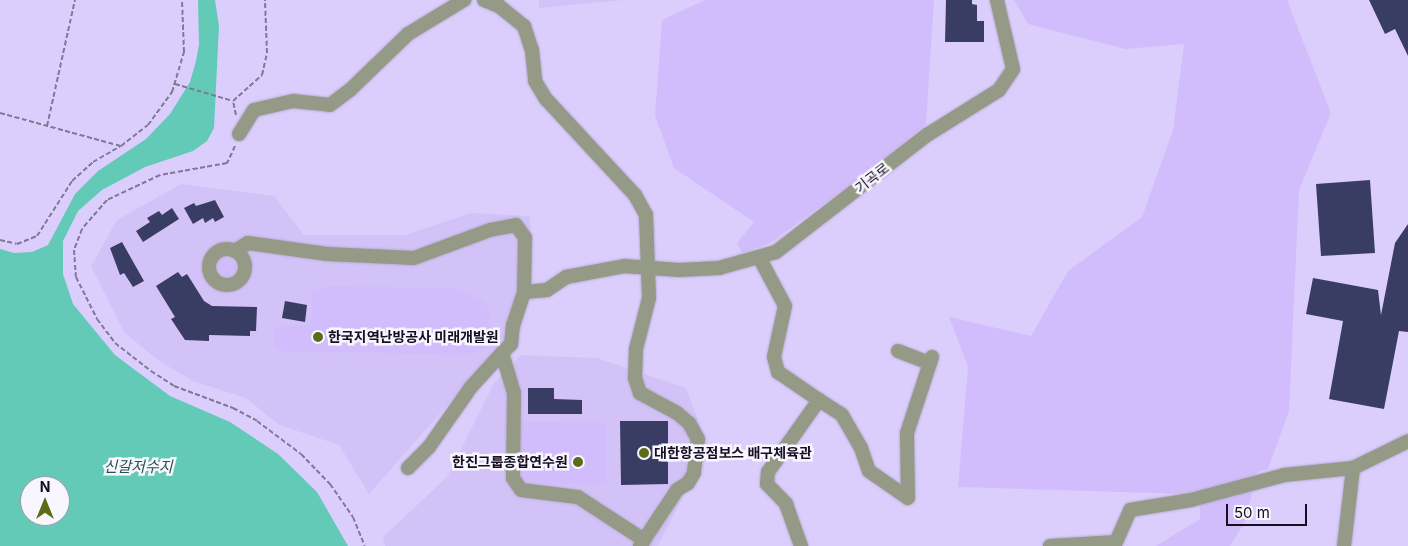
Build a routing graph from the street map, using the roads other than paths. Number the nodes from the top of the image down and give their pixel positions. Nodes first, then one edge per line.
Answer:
1 (464, 0) edge
2 (484, 0) edge
3 (997, 0) edge
4 (240, 134) road end
5 (235, 250) dead end
6 (758, 257) junction
7 (649, 269) junction
8 (524, 292) junction
9 (898, 351) dead end
10 (502, 353) junction
11 (819, 400) junction
12 (1408, 441) edge
13 (408, 468) dead end
14 (1353, 468) junction
15 (642, 543) edge
16 (801, 546) edge
17 (1050, 546) edge
18 (1344, 546) edge

1 - 4 street
2 - 7 street
3 - 6 street, 기곡로
5 - 8 street
6 - 7 street, 기곡로
6 - 11 street
7 - 8 street, 기곡로
7 - 15 street
8 - 10 street
9 - 11 street
10 - 13 street
10 - 15 street
11 - 16 street
12 - 14 street
14 - 17 street
14 - 18 street

